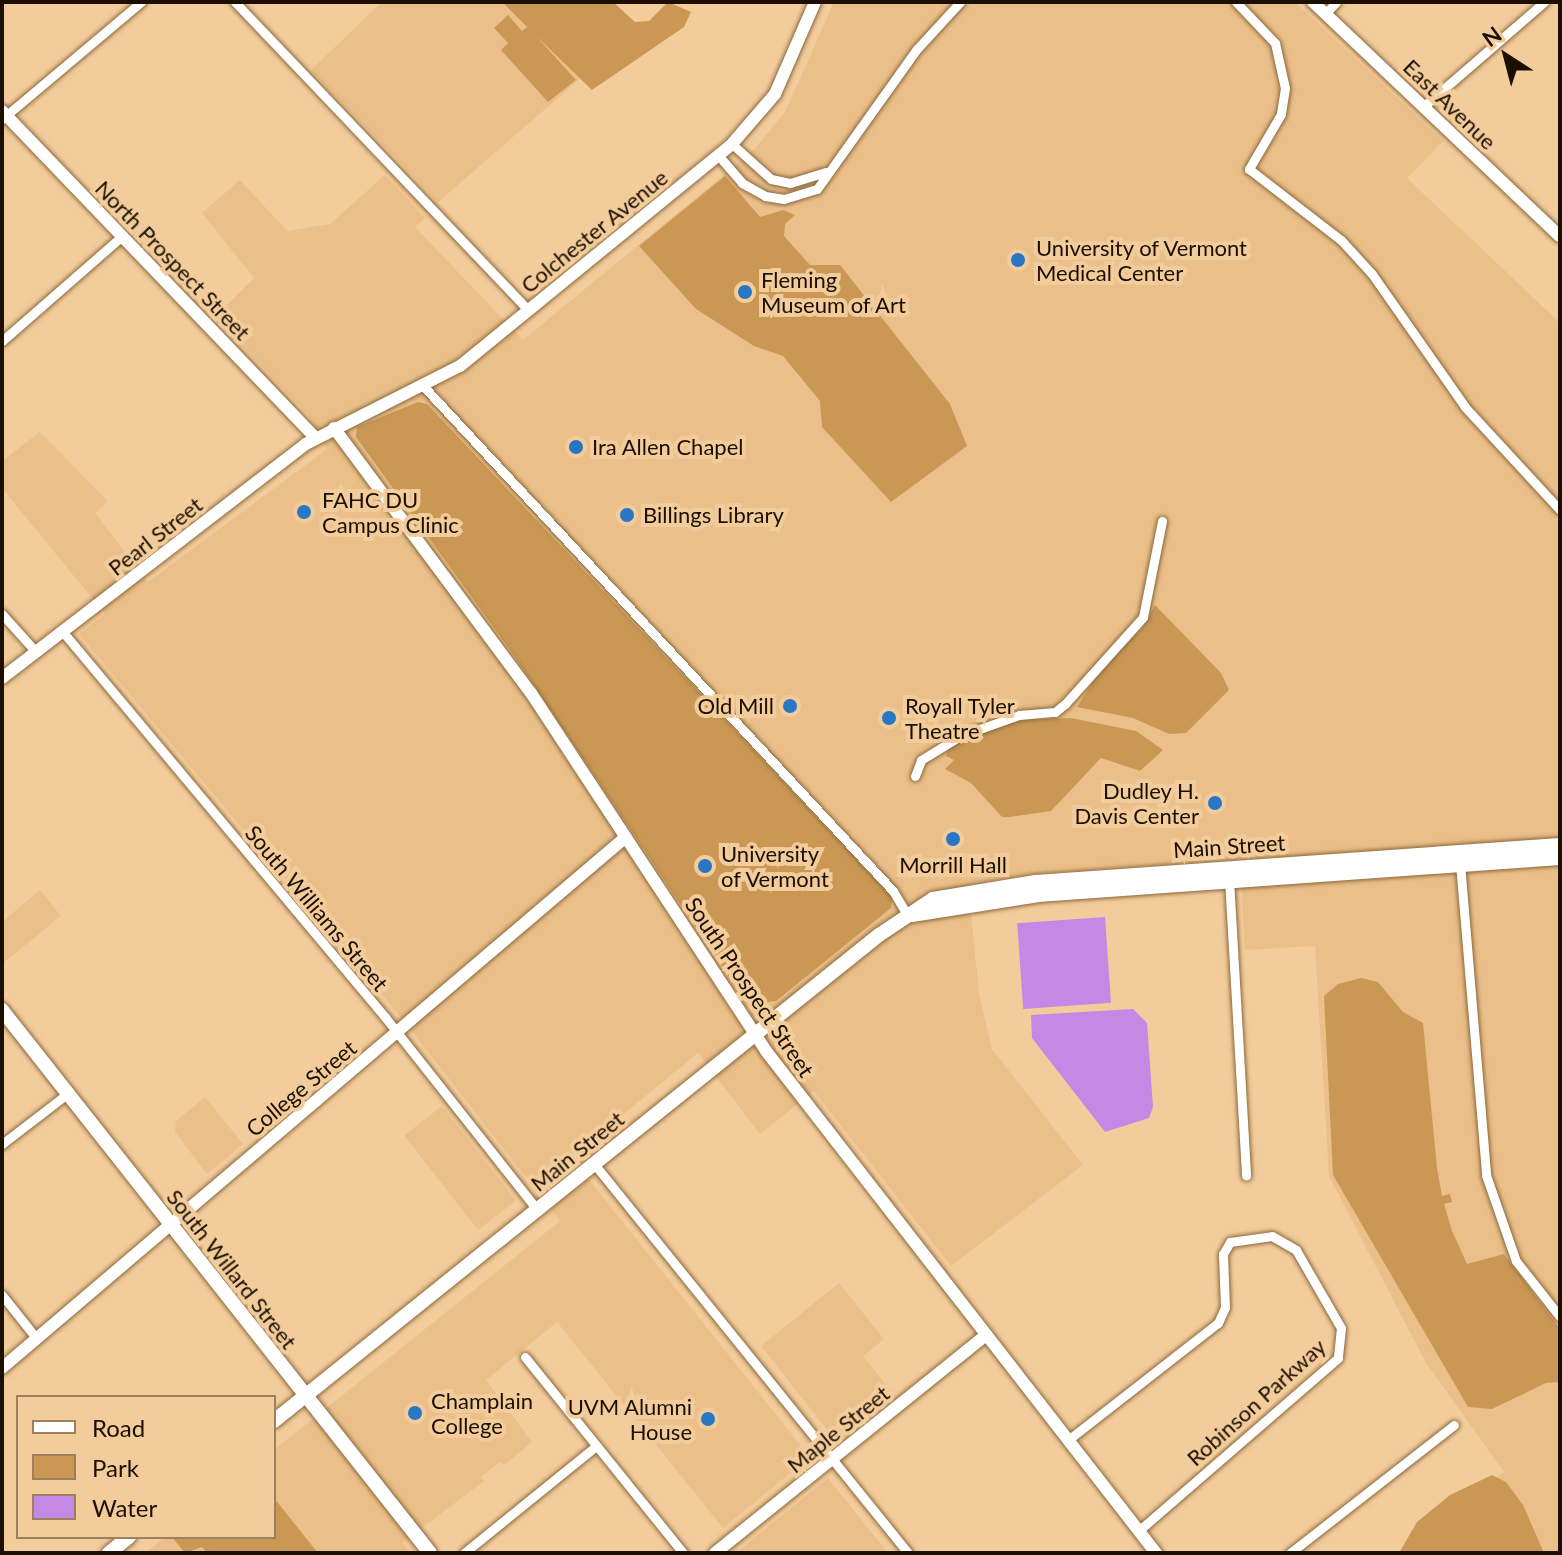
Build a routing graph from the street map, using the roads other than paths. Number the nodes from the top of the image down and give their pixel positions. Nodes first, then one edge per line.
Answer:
1 (141, 2) edge
2 (235, 2) edge
3 (815, 2) edge
4 (960, 2) edge
5 (1236, 2) edge
6 (1313, 2) edge
7 (1336, 2) edge
8 (1544, 2) edge
9 (1325, 14) junction
10 (1424, 106) junction
11 (4, 115) edge
12 (732, 144) junction
13 (718, 155) junction
14 (826, 172) junction
15 (1560, 234) edge
16 (122, 236) junction
17 (528, 310) junction
18 (2, 341) edge
19 (425, 388) junction
20 (334, 428) junction
21 (316, 438) junction
22 (1560, 510) edge
23 (1162, 521) dead end
24 (2, 614) edge
25 (63, 632) junction
26 (36, 652) junction
27 (2, 678) edge
28 (915, 776) dead end
29 (626, 837) junction
30 (1560, 845) edge
31 (1460, 858) junction
32 (1560, 858) edge
33 (1228, 875) junction
34 (908, 916) junction
35 (2, 1010) edge
36 (397, 1032) junction
37 (755, 1035) junction
38 (67, 1094) junction
39 (2, 1144) edge
40 (595, 1165) junction
41 (1246, 1176) dead end
42 (538, 1211) junction
43 (170, 1225) junction
44 (2, 1295) edge
45 (1560, 1317) edge
46 (986, 1335) junction
47 (37, 1339) junction
48 (525, 1357) dead end
49 (2, 1368) edge
50 (304, 1397) junction
51 (276, 1419) edge
52 (1454, 1425) dead end
53 (1068, 1440) junction
54 (596, 1446) junction
55 (832, 1459) junction
56 (1138, 1531) junction
57 (126, 1539) edge
58 (109, 1553) edge
59 (430, 1553) edge
60 (464, 1553) edge
61 (683, 1553) edge
62 (715, 1553) edge
63 (908, 1553) edge
64 (1156, 1553) edge
65 (1290, 1553) edge

1 - 11 street
2 - 17 street
3 - 12 street, Colchester Avenue
4 - 14 street
5 - 22 street
6 - 9 street, East Avenue
7 - 9 street
8 - 10 street
9 - 10 street, East Avenue
10 - 15 street, East Avenue
11 - 16 street, North Prospect Street
12 - 13 street, Colchester Avenue
12 - 14 street
13 - 14 street
13 - 17 street, Colchester Avenue
16 - 18 street
16 - 21 street, North Prospect Street
17 - 19 street, Colchester Avenue
19 - 20 street, Colchester Avenue
19 - 34 street
20 - 21 street, Pearl Street
20 - 29 street, South Prospect Street
21 - 25 street, Pearl Street
23 - 28 street
24 - 26 street
25 - 26 street, Pearl Street
25 - 36 street, South Williams Street
26 - 27 street, Pearl Street
29 - 36 street, College Street
29 - 37 street, South Prospect Street
30 - 31 main road, Main Street
31 - 32 main road, Main Street
31 - 33 main road, Main Street
31 - 45 street
33 - 34 main road, Main Street
33 - 41 street
34 - 37 main road, Main Street
35 - 38 main road, South Willard Street
36 - 42 street, South Williams Street
36 - 43 street, College Street
37 - 40 main road, Main Street
37 - 46 street, South Prospect Street
38 - 39 street
38 - 43 main road, South Willard Street
40 - 42 main road, Main Street
40 - 55 street
42 - 50 main road, Main Street
43 - 47 street, College Street
43 - 50 main road, South Willard Street
44 - 47 street
46 - 53 street, South Prospect Street
46 - 55 street, Maple Street
47 - 49 street, College Street
48 - 54 street
50 - 51 main road, Main Street
50 - 59 main road, South Willard Street
52 - 65 street
53 - 56 street, South Prospect Street
53 - 56 street, Robinson Parkway
54 - 60 street
54 - 61 street
55 - 62 street, Maple Street
55 - 63 street
56 - 64 street, South Prospect Street
57 - 58 main road

